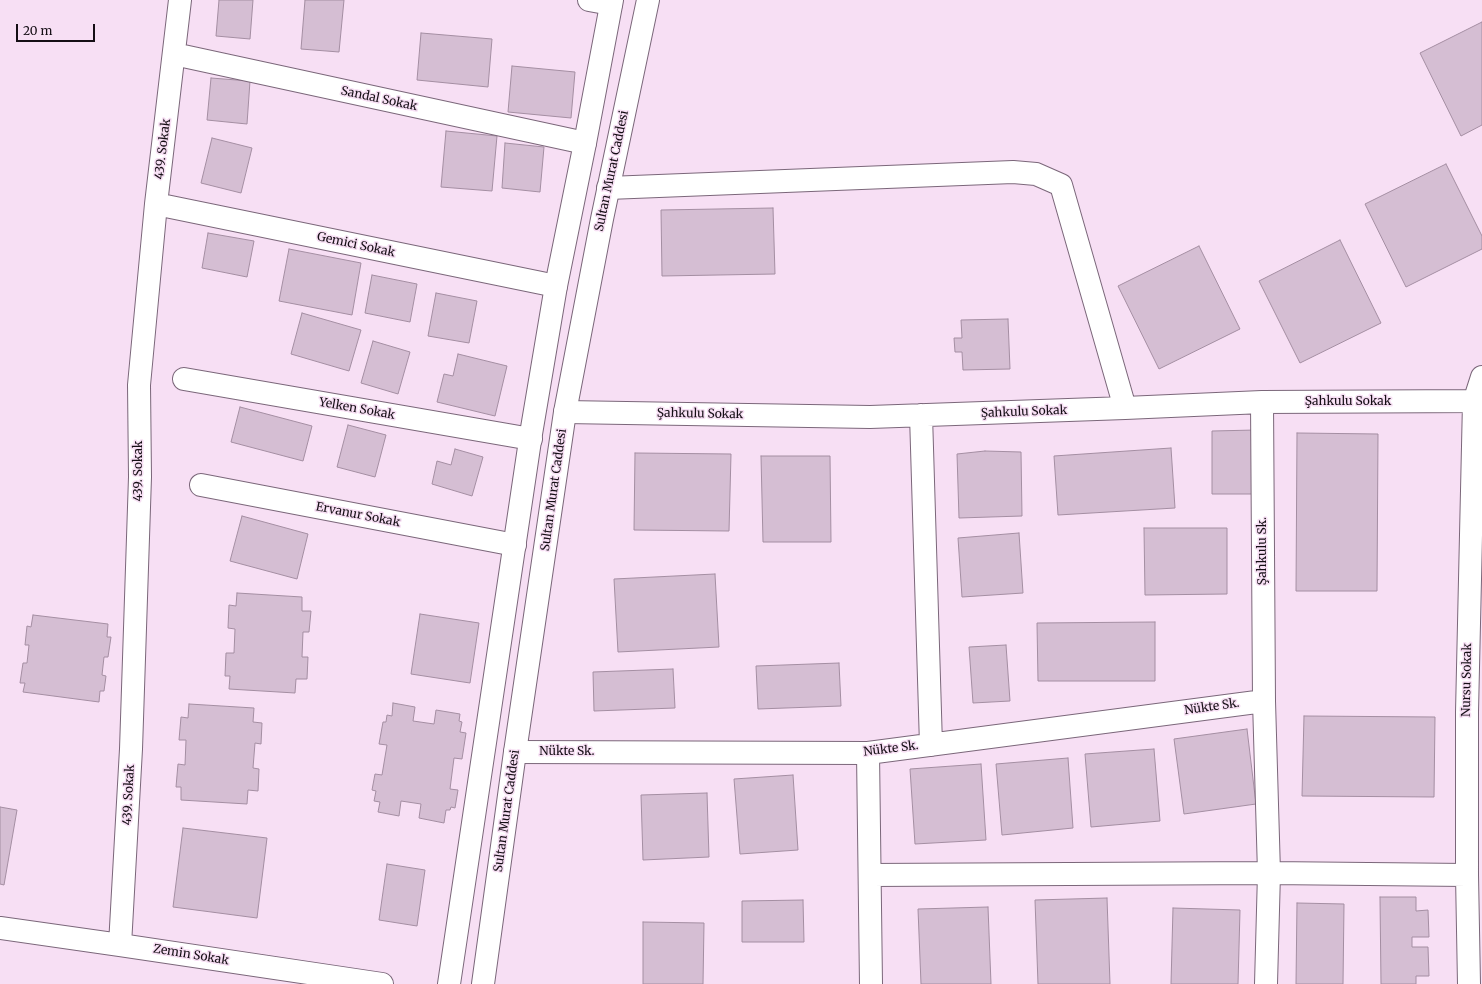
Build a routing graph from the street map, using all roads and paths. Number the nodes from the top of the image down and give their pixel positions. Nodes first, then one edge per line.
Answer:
1 (180, 0) edge
2 (589, 0) edge
3 (612, 2) edge
4 (647, 4) edge
5 (174, 54) junction
6 (585, 144) junction
7 (608, 188) junction
8 (156, 204) junction
9 (556, 286) junction
10 (1482, 377) edge
11 (184, 379) dead end
12 (1262, 402) junction
13 (1478, 402) edge
14 (1125, 408) junction
15 (566, 412) junction
16 (921, 415) junction
17 (531, 439) junction
18 (201, 485) dead end
19 (515, 546) junction
20 (1264, 700) junction
21 (1474, 712) edge
22 (931, 745) junction
23 (515, 752) junction
24 (868, 754) junction
25 (1269, 873) junction
26 (870, 875) junction
27 (1467, 875) junction
28 (0, 928) edge
29 (120, 944) junction
30 (382, 984) edge
31 (449, 984) edge
32 (484, 984) edge
33 (871, 984) edge
34 (1266, 984) edge
35 (1469, 984) edge

1 - 5 street, 439. Sokak
2 - 3 street
3 - 4 street
3 - 6 street
4 - 7 street, Sultan Murat Caddesi
5 - 6 street, Sandal Sokak
5 - 8 street, 439. Sokak
6 - 9 street
7 - 14 street
7 - 15 street, Sultan Murat Caddesi
8 - 9 street, Gemici Sokak
8 - 29 street, 439. Sokak
9 - 17 street
10 - 13 street, Nursu Sokak
11 - 17 street, Yelken Sokak
12 - 13 street, Şahkulu Sokak
12 - 14 street, Şahkulu Sokak
12 - 20 street, Şahkulu Sk.
13 - 21 street, Nursu Sokak
14 - 16 street, Şahkulu Sokak
15 - 16 street, Şahkulu Sokak
15 - 23 street, Sultan Murat Caddesi
16 - 22 street
17 - 19 street
18 - 19 street, Ervanur Sokak
19 - 31 street
20 - 22 street, Nükte Sk.
20 - 25 street, Şahkulu Sk.
21 - 27 street, Nursu Sokak
22 - 24 street, Nükte Sk.
23 - 24 street, Nükte Sk.
23 - 32 street, Sultan Murat Caddesi
24 - 26 street
25 - 26 street
25 - 27 street
25 - 34 street, Şahkulu Sk.
26 - 33 street
27 - 35 street, Nursu Sokak
28 - 29 street, Zemin Sokak
29 - 30 street, Zemin Sokak

